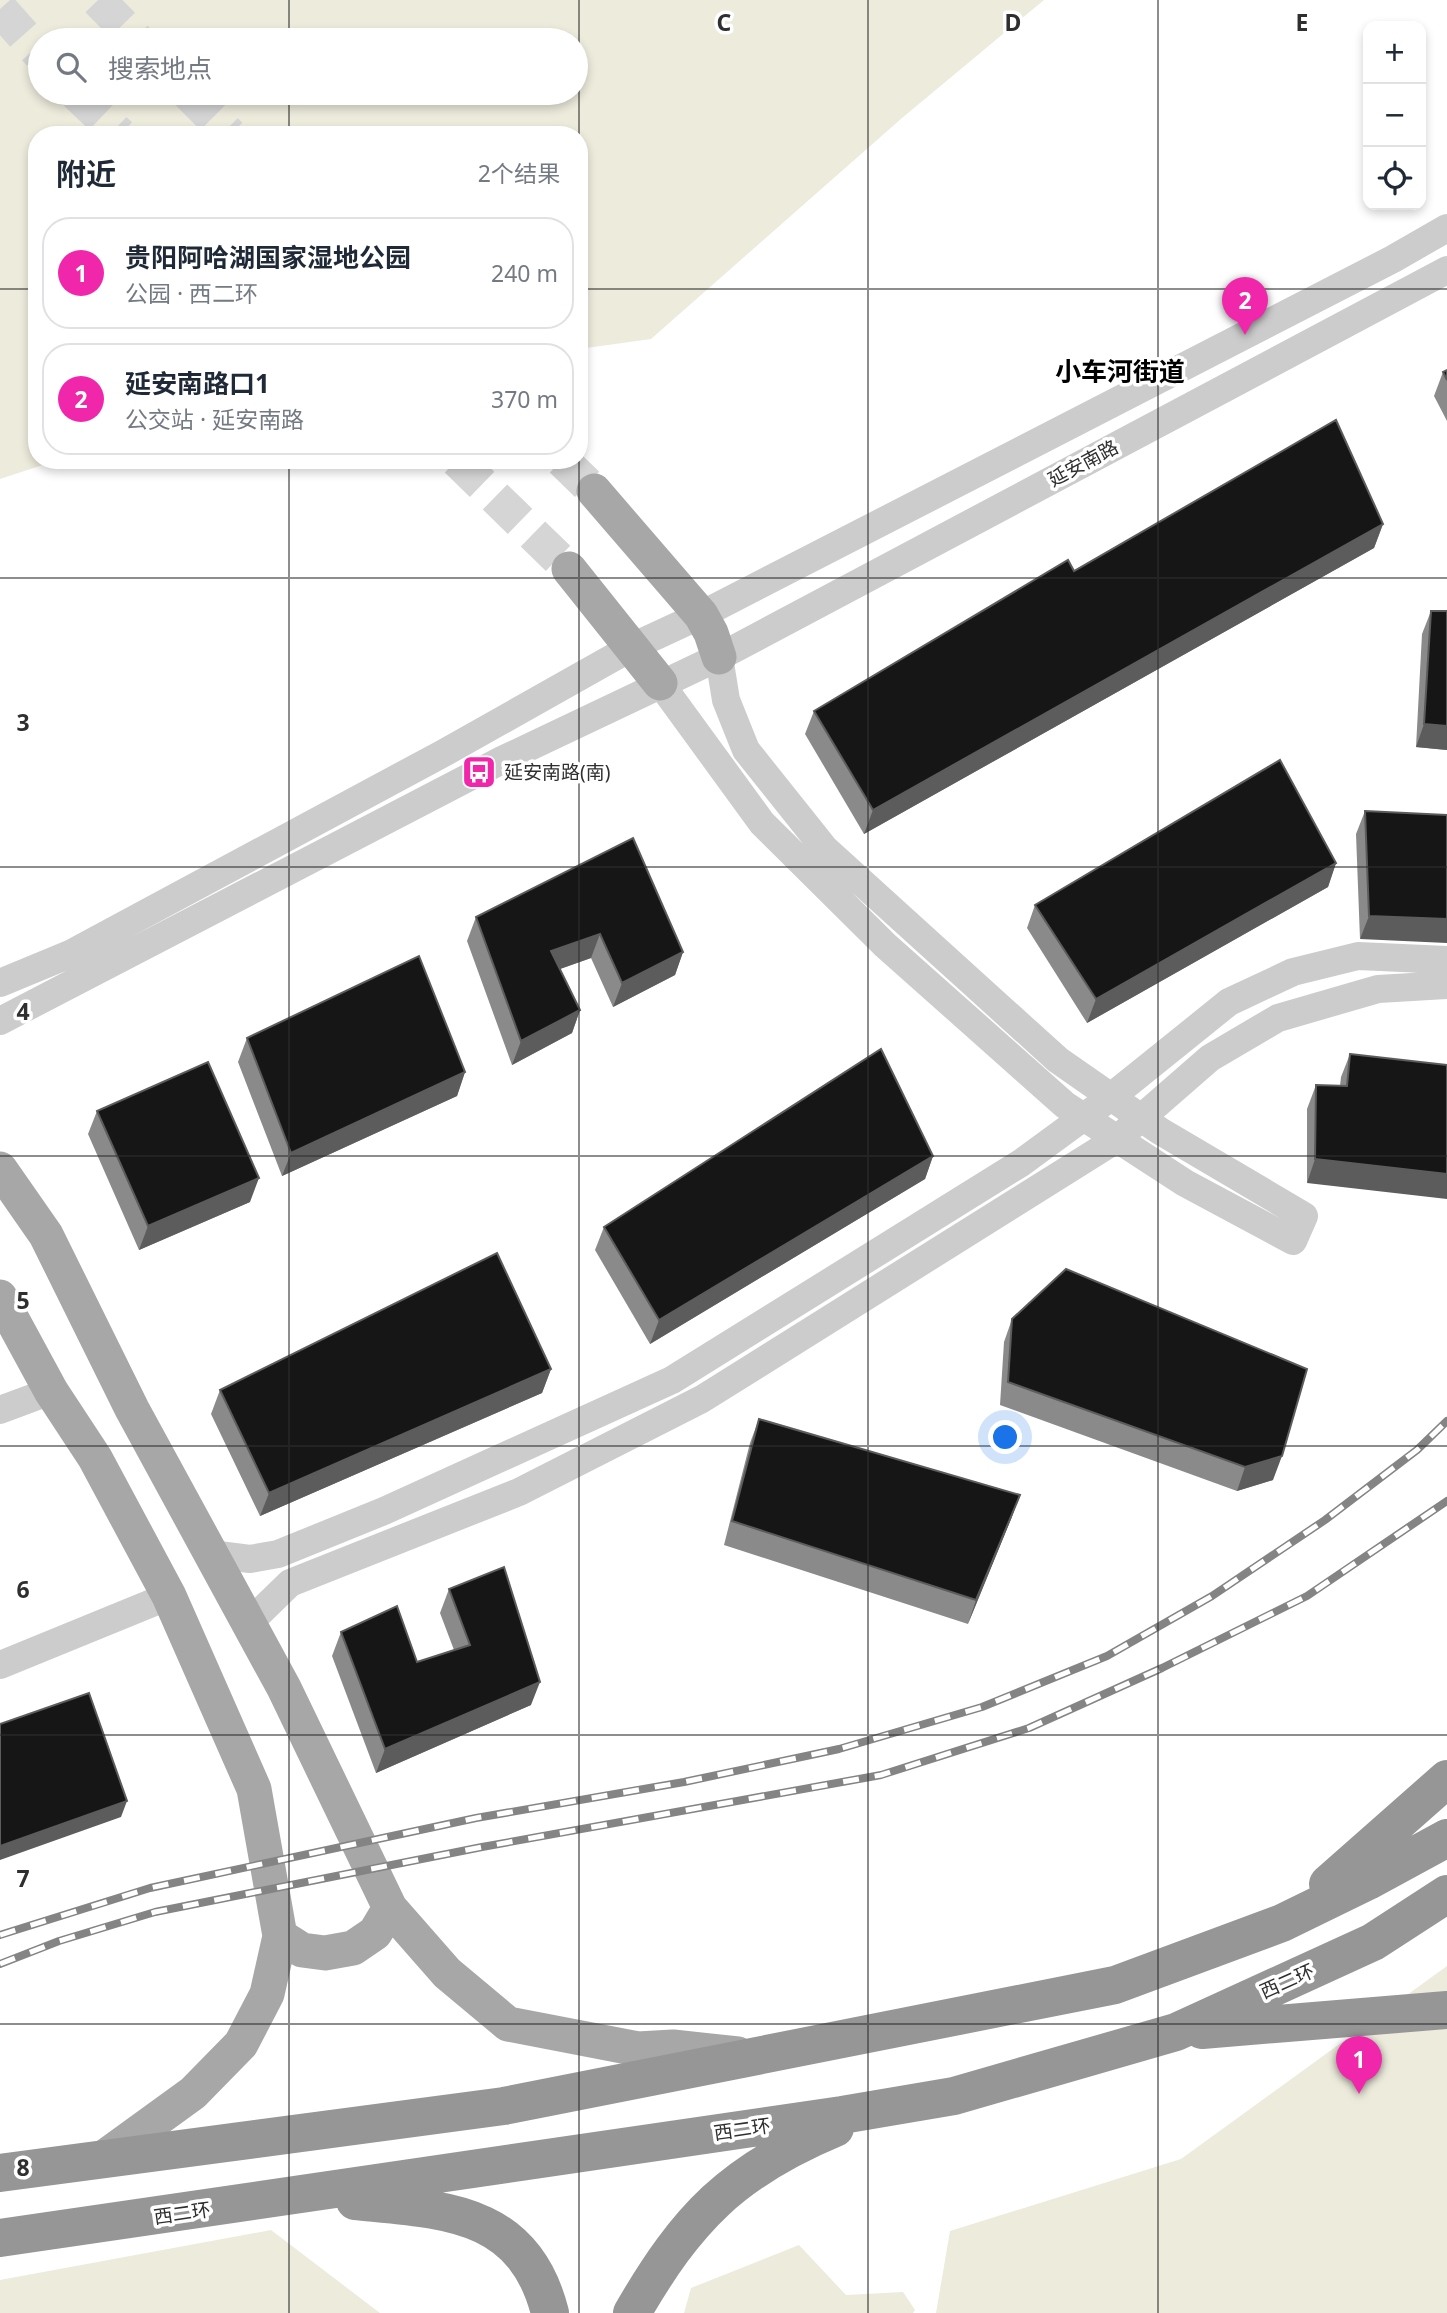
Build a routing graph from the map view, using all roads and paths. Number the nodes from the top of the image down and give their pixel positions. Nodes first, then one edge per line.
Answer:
1 (1447, 228) edge
2 (1447, 270) edge
3 (594, 491) tunnel mouth
4 (569, 569) tunnel mouth
5 (701, 615) junction
6 (632, 647) junction
7 (719, 657) junction
8 (660, 683) junction
9 (1447, 960) edge
10 (0, 983) edge
11 (1447, 985) edge
12 (0, 1021) edge
13 (1111, 1097) junction
14 (1084, 1117) junction
15 (1143, 1119) junction
16 (1117, 1139) junction
17 (0, 1169) edge
18 (0, 1297) edge
19 (51, 1391) junction
20 (0, 1410) edge
21 (211, 1554) junction
22 (169, 1596) junction
23 (249, 1623) junction
24 (0, 1665) edge
25 (1447, 1779) edge
26 (1447, 1838) edge
27 (1447, 1894) edge
28 (390, 1908) junction
29 (1282, 1923) junction
30 (280, 1936) junction
31 (1447, 2010) edge
32 (1176, 2032) junction
33 (758, 2056) junction
34 (882, 2109) junction
35 (102, 2159) junction
36 (0, 2173) edge
37 (300, 2196) junction
38 (0, 2238) edge
39 (550, 2313) edge
40 (632, 2313) edge

1 - 5 street
2 - 7 street, 延安南路
3 - 5 main road
4 - 6 main road
5 - 6 street
5 - 7 main road
6 - 8 main road
6 - 10 street
7 - 8 street, 延安南路
7 - 13 street
8 - 12 street, 延安南路
8 - 14 street
9 - 13 street
11 - 15 street
13 - 14 street
13 - 15 street
14 - 16 street
14 - 21 street
15 - 16 street
15 - 16 street
16 - 23 street
17 - 21 main road
18 - 19 main road
19 - 20 street
19 - 22 main road
21 - 23 main road
22 - 24 street
22 - 30 main road
23 - 28 main road
25 - 29 highway
26 - 29 highway
27 - 32 highway, 西二环
28 - 30 main road
28 - 33 main road
29 - 33 highway
30 - 35 main road
31 - 32 highway
32 - 34 highway, 西二环
33 - 35 highway
34 - 37 highway, 西二环
34 - 40 highway
35 - 36 highway
37 - 38 highway, 西二环
37 - 39 highway

